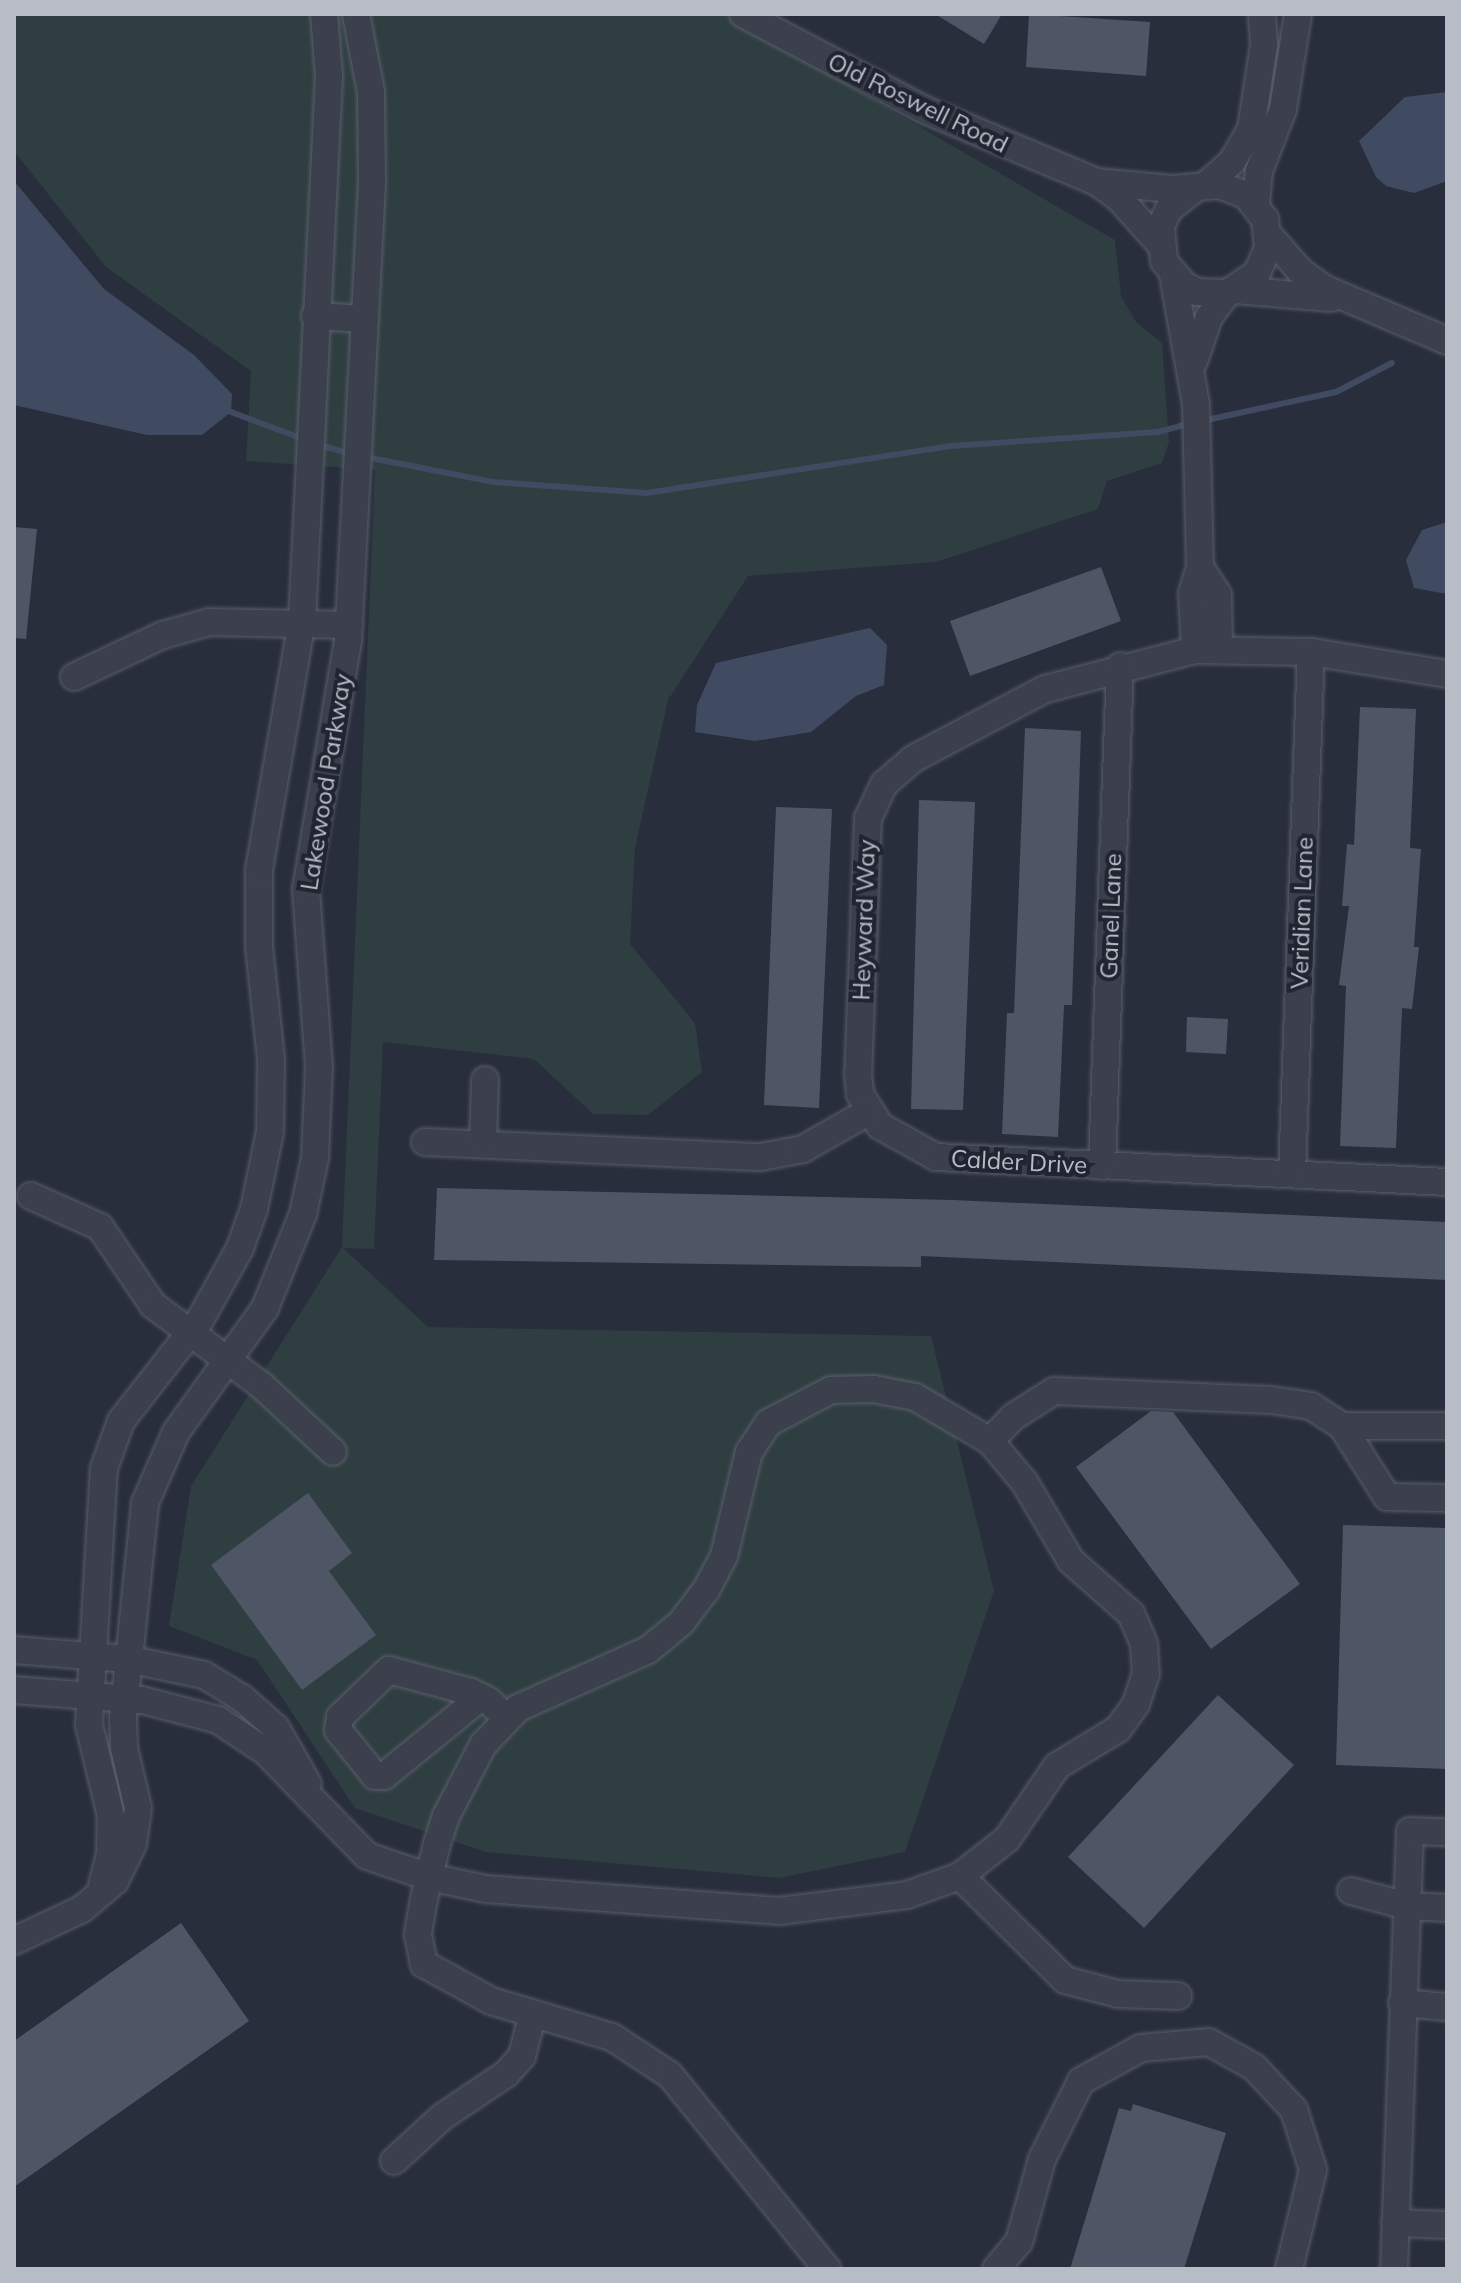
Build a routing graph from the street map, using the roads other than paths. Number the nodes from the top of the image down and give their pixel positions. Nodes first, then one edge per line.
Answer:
1 (324, 14) edge
2 (356, 14) edge
3 (743, 14) edge
4 (1262, 14) edge
5 (1298, 14) edge
6 (1264, 45) junction
7 (1291, 47) junction
8 (1097, 182) junction
9 (1201, 186) junction
10 (1256, 204) junction
11 (1268, 234) junction
12 (1160, 244) junction
13 (1173, 275) junction
14 (1231, 291) junction
15 (1351, 302) junction
16 (315, 316) junction
17 (365, 319) junction
18 (1447, 341) edge
19 (1193, 364) junction
20 (302, 622) junction
21 (349, 625) junction
22 (1207, 649) junction
23 (1311, 652) junction
24 (1120, 666) junction
25 (1447, 674) edge
26 (74, 677) dead end
27 (485, 1080) dead end
28 (868, 1112) junction
29 (425, 1142) dead end
30 (483, 1144) junction
31 (1102, 1166) junction
32 (1292, 1174) junction
33 (1447, 1182) edge
34 (31, 1196) dead end
35 (190, 1334) junction
36 (229, 1361) junction
37 (1342, 1426) junction
38 (1447, 1426) edge
39 (990, 1441) junction
40 (333, 1452) dead end
41 (1447, 1498) edge
42 (14, 1650) edge
43 (89, 1655) junction
44 (127, 1659) junction
45 (14, 1690) edge
46 (90, 1694) junction
47 (481, 1697) junction
48 (124, 1698) junction
49 (507, 1719) junction
50 (311, 1795) junction
51 (1447, 1832) edge
52 (960, 1876) junction
53 (429, 1877) junction
54 (1351, 1891) dead end
55 (99, 1892) junction
56 (1407, 1906) junction
57 (1447, 1908) edge
58 (14, 1941) edge
59 (1178, 1996) dead end
60 (1402, 2003) junction
61 (1447, 2007) edge
62 (533, 2013) junction
63 (394, 2161) dead end
64 (1395, 2223) junction
65 (1447, 2225) edge
66 (827, 2269) edge
67 (996, 2269) edge
68 (1289, 2269) edge
69 (1394, 2269) edge

1 - 16 street, Lakewood Parkway
2 - 17 street, Lakewood Parkway
3 - 8 street, Old Roswell Road
4 - 6 street
5 - 7 street
6 - 7 street
6 - 9 street
7 - 10 street
8 - 9 street, Old Roswell Road
8 - 12 street, Old Roswell Road
9 - 10 street, Old Roswell Road
9 - 12 street
10 - 11 street
11 - 14 street
11 - 15 street
12 - 13 street, Old Roswell Road
13 - 14 street
13 - 19 street
14 - 15 street
14 - 19 street
15 - 18 street
16 - 17 street
16 - 20 street, Lakewood Parkway
17 - 21 street, Lakewood Parkway
19 - 22 street
20 - 21 street
20 - 26 street
20 - 35 street, Lakewood Parkway
21 - 36 street, Lakewood Parkway
22 - 23 street, Heyward Way
22 - 24 street, Heyward Way
23 - 25 street, Heyward Way
23 - 32 street, Veridian Lane
24 - 28 street, Heyward Way
24 - 31 street, Ganel Lane
27 - 30 street
28 - 30 street
28 - 31 street, Calder Drive
29 - 30 street
31 - 32 street, Calder Drive
32 - 33 street, Calder Drive
34 - 35 street
35 - 36 street
35 - 43 street, Lakewood Parkway
36 - 40 street
36 - 44 street, Lakewood Parkway
37 - 38 street
37 - 39 street
37 - 41 street
39 - 49 street
39 - 52 street
42 - 43 street
43 - 44 street
43 - 46 street, Lakewood Parkway
44 - 48 street, Lakewood Parkway
44 - 50 street
45 - 46 street
46 - 48 street
46 - 55 street, Lakewood Parkway
47 - 47 street
47 - 49 street
48 - 50 street
48 - 55 street, Lakewood Parkway
49 - 53 street
50 - 53 street
51 - 56 street
52 - 53 street
52 - 59 street
53 - 62 street
54 - 56 street
55 - 58 street, Lakewood Parkway
56 - 57 street
56 - 60 street
60 - 61 street
60 - 64 street
62 - 63 street
62 - 66 street
64 - 65 street
64 - 69 street
67 - 68 street

